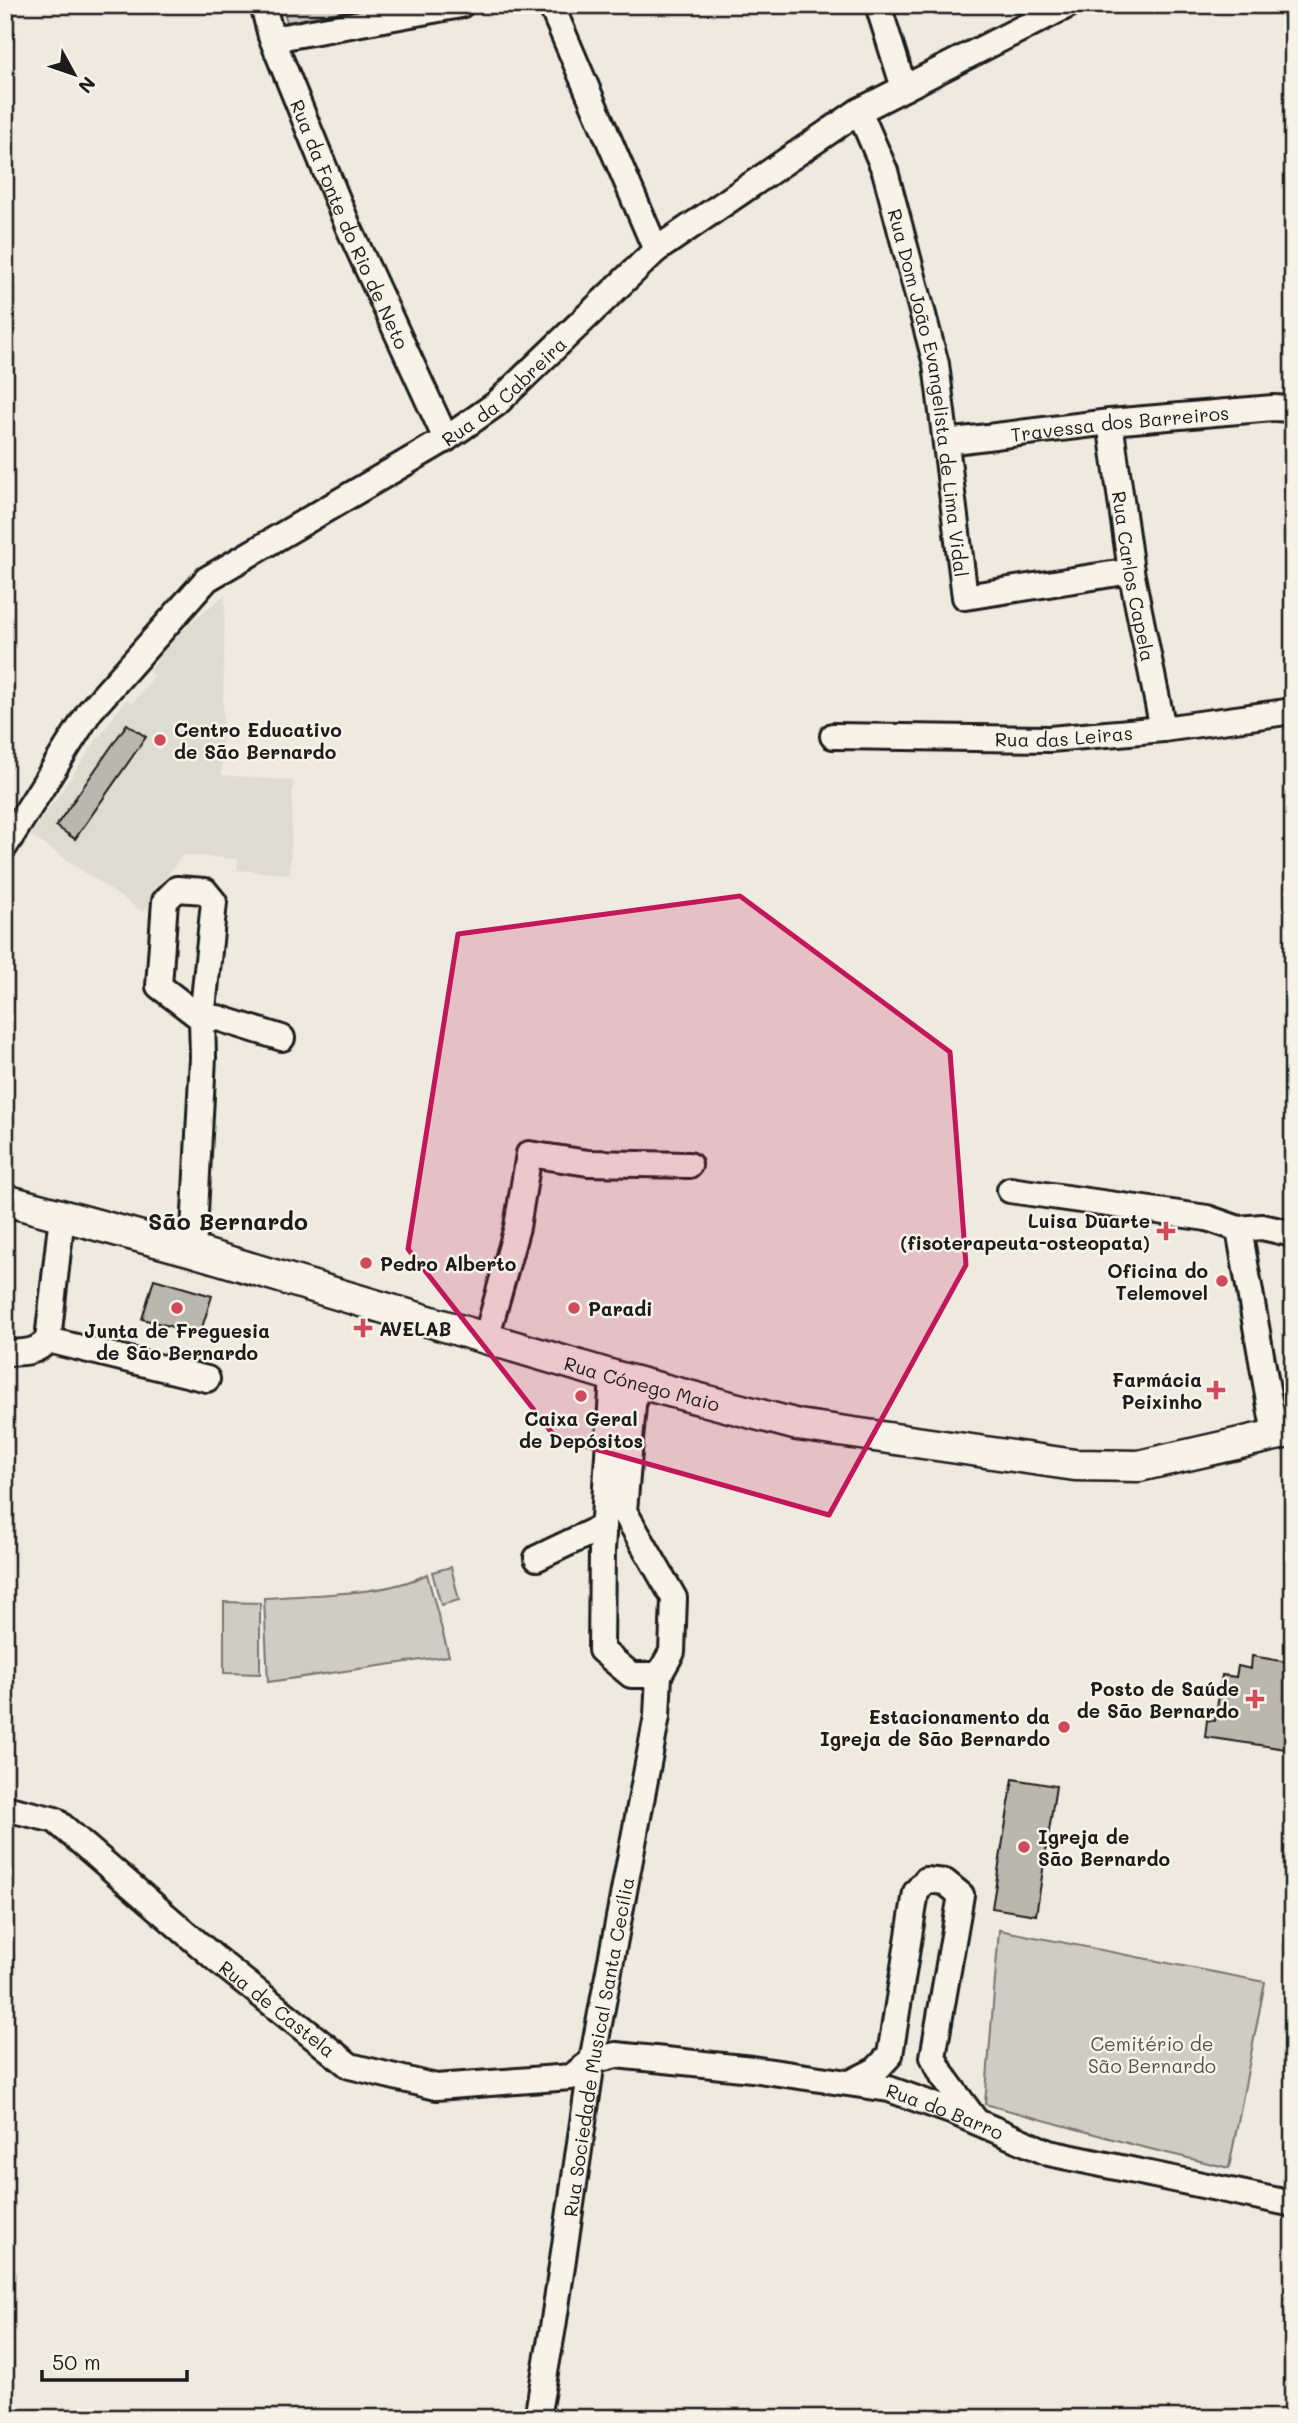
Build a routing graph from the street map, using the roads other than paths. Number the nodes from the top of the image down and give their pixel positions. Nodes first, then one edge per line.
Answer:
1 (263, 5) edge
2 (461, 5) edge
3 (551, 5) edge
4 (878, 5) edge
5 (1068, 5) edge
6 (271, 36) junction
7 (904, 88) junction
8 (859, 111) junction
9 (656, 250) junction
10 (1293, 409) edge
11 (1110, 422) junction
12 (446, 439) junction
13 (946, 442) junction
14 (1130, 571) junction
15 (1293, 710) edge
16 (1163, 729) junction
17 (833, 736) dead end
18 (5, 846) edge
19 (202, 1019) junction
20 (282, 1038) dead end
21 (689, 1165) dead end
22 (1010, 1190) dead end
23 (5, 1200) edge
24 (62, 1215) junction
25 (1239, 1229) junction
26 (1293, 1234) edge
27 (193, 1251) junction
28 (486, 1339) junction
29 (48, 1340) junction
30 (5, 1353) edge
31 (207, 1379) dead end
32 (624, 1379) junction
33 (1284, 1433) edge
34 (603, 1538) junction
35 (542, 1565) dead end
36 (659, 1675) junction
37 (5, 1808) edge
38 (593, 2061) junction
39 (850, 2083) junction
40 (977, 2122) junction
41 (1293, 2204) edge
42 (537, 2418) edge

1 - 6 street, Rua da Fonte do Rio de Neto
2 - 6 street
3 - 9 street
4 - 7 street
5 - 7 street, Rua da Cabreira
6 - 12 street, Rua da Fonte do Rio de Neto
7 - 8 street, Rua da Cabreira
8 - 9 street, Rua da Cabreira
8 - 13 street, Rua Dom João Evangelista de Lima Vidal
9 - 12 street, Rua da Cabreira
10 - 11 street, Travessa dos Barreiros
11 - 13 street, Travessa dos Barreiros
11 - 14 street, Rua Carlos Capela
12 - 18 street, Rua da Cabreira
13 - 14 street, Rua Dom João Evangelista de Lima Vidal
14 - 16 street, Rua Carlos Capela
15 - 16 street, Rua das Leiras
16 - 17 street, Rua das Leiras
19 - 19 street
19 - 20 street
19 - 27 street
21 - 28 street
22 - 25 street
23 - 24 main road, Rua Cónego Maio
24 - 27 main road, Rua Cónego Maio
24 - 29 street
25 - 26 street
25 - 33 street
27 - 28 main road, Rua Cónego Maio
28 - 32 main road, Rua Cónego Maio
29 - 30 street
29 - 31 street
32 - 33 main road, Rua Cónego Maio
32 - 34 street
32 - 36 street, Rua Sociedade Musical Santa Cecília
34 - 35 street
34 - 36 street
36 - 38 street, Rua Sociedade Musical Santa Cecília
37 - 38 street, Rua de Castela
38 - 39 street, Rua do Barro
38 - 42 street, Rua Sociedade Musical Santa Cecília
39 - 40 street, Rua do Barro
39 - 40 street
40 - 41 street, Rua do Barro

